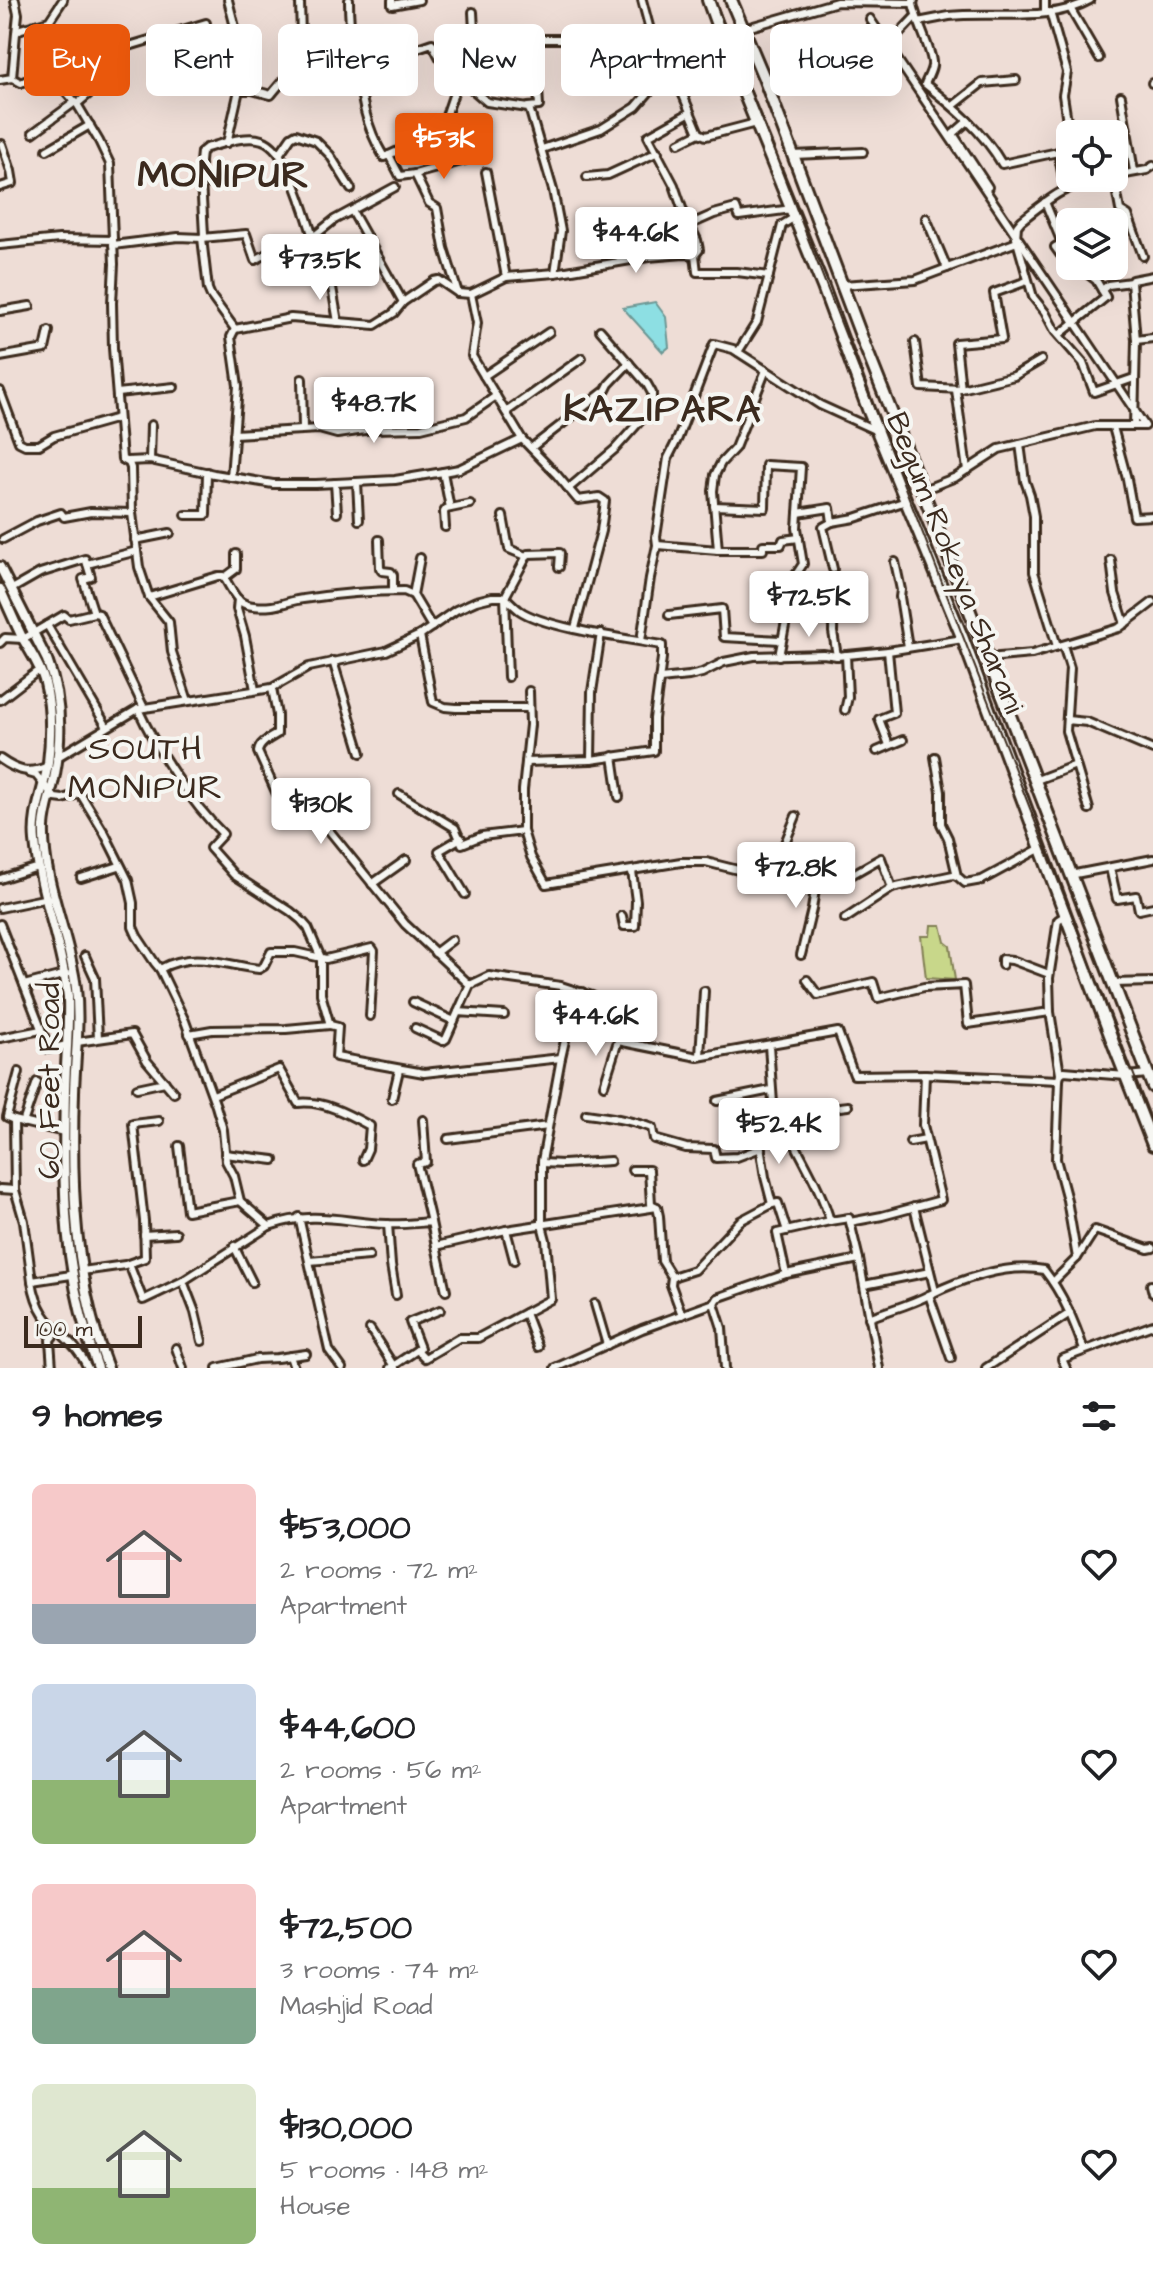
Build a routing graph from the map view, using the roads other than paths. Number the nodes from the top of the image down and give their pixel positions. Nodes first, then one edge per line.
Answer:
1 (15, 0) edge
2 (63, 0) edge
3 (228, 0) edge
4 (300, 0) edge
5 (349, 0) edge
6 (392, 0) edge
7 (419, 0) edge
8 (642, 0) edge
9 (708, 0) edge
10 (731, 0) edge
11 (810, 0) edge
12 (1045, 0) edge
13 (1090, 0) edge
14 (870, 1) edge
15 (913, 1) edge
16 (1070, 8) junction
17 (815, 9) junction
18 (473, 12) dead end
19 (1048, 12) junction
20 (870, 19) dead end
21 (916, 19) junction
22 (206, 23) dead end
23 (234, 24) edge
24 (350, 24) edge
25 (474, 24) edge
26 (648, 24) edge
27 (717, 24) edge
28 (741, 24) edge
29 (754, 26) edge
30 (902, 32) edge
31 (16, 33) junction
32 (754, 55) edge
33 (1099, 58) dead end
34 (770, 77) edge
35 (12, 78) junction
36 (764, 78) junction
37 (0, 80) edge
38 (1016, 80) dead end
39 (262, 93) edge
40 (238, 96) edge
41 (361, 96) edge
42 (453, 96) edge
43 (480, 96) edge
44 (538, 96) edge
45 (646, 96) edge
46 (683, 96) edge
47 (745, 96) edge
48 (1121, 96) dead end
49 (76, 103) junction
50 (953, 106) junction
51 (525, 108) junction
52 (689, 113) junction
53 (1067, 120) edge
54 (968, 121) junction
55 (756, 123) junction
56 (90, 125) junction
57 (33, 133) dead end
58 (699, 133) junction
59 (227, 143) junction
60 (679, 143) dead end
61 (2, 144) dead end
62 (542, 149) junction
63 (47, 150) dead end
64 (658, 152) junction
65 (863, 152) dead end
66 (1056, 152) edge
67 (280, 153) junction
68 (389, 155) junction
69 (793, 155) junction
70 (465, 160) dead end
71 (1153, 166) edge
72 (1134, 171) junction
73 (486, 172) dead end
74 (1128, 173) edge
75 (415, 174) junction
76 (587, 177) dead end
77 (0, 187) edge
78 (395, 187) dead end
79 (351, 189) dead end
80 (990, 190) dead end
81 (1059, 192) edge
82 (1117, 192) edge
83 (1045, 202) junction
84 (814, 208) junction
85 (352, 211) junction
86 (794, 213) junction
87 (926, 218) dead end
88 (689, 225) junction
89 (1056, 229) edge
90 (313, 237) junction
91 (202, 238) junction
92 (113, 242) junction
93 (1017, 242) junction
94 (0, 245) edge
95 (695, 255) junction
96 (1143, 256) dead end
97 (947, 268) junction
98 (555, 273) junction
99 (330, 276) dead end
100 (769, 276) junction
101 (1153, 276) edge
102 (506, 277) junction
103 (1096, 280) edge
104 (1027, 281) junction
105 (1131, 282) junction
106 (842, 285) junction
107 (1102, 290) junction
108 (458, 293) junction
109 (471, 294) junction
110 (403, 302) junction
111 (30, 306) dead end
112 (0, 311) edge
113 (338, 322) junction
114 (235, 329) junction
115 (600, 330) dead end
116 (49, 331) dead end
117 (549, 332) dead end
118 (1059, 335) junction
119 (1153, 338) edge
120 (1136, 340) junction
121 (915, 342) dead end
122 (738, 352) junction
123 (0, 357) edge
124 (582, 358) dead end
125 (1041, 360) dead end
126 (629, 363) junction
127 (766, 370) junction
128 (484, 376) junction
129 (1134, 378) junction
130 (302, 379) dead end
131 (174, 387) dead end
132 (958, 389) junction
133 (0, 391) edge
134 (117, 393) junction
135 (496, 396) junction
136 (652, 400) dead end
137 (3, 405) edge
138 (506, 412) junction
139 (118, 418) junction
140 (641, 420) dead end
141 (151, 425) dead end
142 (1134, 426) junction
143 (1113, 427) junction
144 (303, 429) junction
145 (877, 431) junction
146 (234, 434) junction
147 (522, 439) junction
148 (1020, 444) junction
149 (531, 448) junction
150 (150, 460) junction
151 (127, 461) junction
152 (967, 470) junction
153 (207, 472) junction
154 (443, 472) junction
155 (231, 477) junction
156 (357, 482) junction
157 (335, 483) junction
158 (568, 489) junction
159 (923, 490) junction
160 (906, 501) junction
161 (470, 504) dead end
162 (714, 506) junction
163 (450, 508) junction
164 (132, 513) junction
165 (337, 513) dead end
166 (798, 513) junction
167 (186, 515) dead end
168 (503, 516) dead end
169 (1153, 516) edge
170 (359, 520) dead end
171 (832, 522) junction
172 (445, 527) dead end
173 (170, 533) dead end
174 (799, 538) junction
175 (3, 539) dead end
176 (135, 540) junction
177 (379, 540) dead end
178 (657, 545) junction
179 (718, 550) junction
180 (137, 551) junction
181 (236, 554) dead end
182 (526, 556) junction
183 (420, 558) dead end
184 (1111, 560) dead end
185 (895, 562) dead end
186 (87, 564) junction
187 (0, 567) edge
188 (559, 567) dead end
189 (833, 569) dead end
190 (224, 578) junction
191 (0, 589) edge
192 (12, 589) junction
193 (393, 591) junction
194 (834, 593) dead end
195 (413, 595) junction
196 (149, 597) junction
197 (505, 597) junction
198 (238, 599) junction
199 (1153, 602) edge
200 (94, 613) junction
201 (669, 615) dead end
202 (1125, 624) junction
203 (47, 625) junction
204 (432, 627) junction
205 (575, 628) junction
206 (0, 631) edge
207 (33, 633) junction
208 (601, 633) junction
209 (420, 635) junction
210 (23, 639) junction
211 (963, 639) junction
212 (780, 640) junction
213 (3, 641) edge
214 (641, 641) junction
215 (1060, 646) junction
216 (908, 647) junction
217 (888, 651) junction
218 (846, 655) junction
219 (779, 656) junction
220 (837, 656) junction
221 (988, 658) junction
222 (333, 661) junction
223 (39, 670) junction
224 (508, 677) dead end
225 (660, 679) junction
226 (272, 688) junction
227 (255, 690) junction
228 (529, 691) dead end
229 (0, 700) edge
230 (188, 701) junction
231 (141, 708) junction
232 (529, 708) junction
233 (845, 710) dead end
234 (1067, 720) junction
235 (107, 727) junction
236 (903, 740) dead end
237 (889, 745) junction
238 (54, 746) junction
239 (1153, 750) edge
240 (877, 751) dead end
241 (361, 753) dead end
242 (58, 756) junction
243 (613, 756) junction
244 (935, 757) dead end
245 (0, 759) edge
246 (591, 760) junction
247 (526, 762) junction
248 (1076, 765) junction
249 (47, 766) junction
250 (27, 772) junction
251 (1034, 781) junction
252 (42, 785) junction
253 (399, 794) dead end
254 (46, 796) junction
255 (619, 797) dead end
256 (1089, 809) dead end
257 (796, 816) dead end
258 (523, 831) junction
259 (461, 838) junction
260 (1041, 848) junction
261 (780, 855) junction
262 (1153, 859) edge
263 (406, 860) dead end
264 (48, 864) junction
265 (119, 866) junction
266 (38, 867) junction
267 (1110, 868) junction
268 (818, 870) junction
269 (632, 871) junction
270 (1070, 875) junction
271 (957, 876) junction
272 (81, 878) dead end
273 (0, 879) edge
274 (372, 884) junction
275 (892, 888) junction
276 (465, 894) dead end
277 (50, 897) junction
278 (1153, 907) edge
279 (0, 908) edge
280 (1066, 915) junction
281 (622, 916) dead end
282 (845, 919) dead end
283 (0, 924) edge
284 (452, 940) dead end
285 (435, 953) junction
286 (801, 955) dead end
287 (85, 956) dead end
288 (321, 958) junction
289 (1002, 965) dead end
290 (160, 969) junction
291 (69, 973) junction
292 (1049, 974) junction
293 (807, 980) dead end
294 (1153, 982) edge
295 (1113, 983) junction
296 (24, 985) junction
297 (470, 985) junction
298 (704, 991) dead end
299 (582, 992) junction
300 (413, 1002) dead end
301 (458, 1012) junction
302 (1050, 1012) junction
303 (504, 1015) dead end
304 (370, 1016) dead end
305 (544, 1016) dead end
306 (573, 1020) junction
307 (73, 1021) junction
308 (454, 1021) junction
309 (330, 1025) junction
310 (415, 1028) dead end
311 (41, 1030) junction
312 (189, 1034) junction
313 (0, 1038) edge
314 (98, 1038) junction
315 (618, 1041) junction
316 (77, 1042) junction
317 (67, 1045) junction
318 (769, 1045) junction
319 (700, 1056) junction
320 (561, 1058) junction
321 (399, 1070) junction
322 (19, 1072) dead end
323 (925, 1074) junction
324 (1150, 1074) edge
325 (1126, 1076) junction
326 (1060, 1077) junction
327 (37, 1082) dead end
328 (165, 1082) junction
329 (604, 1085) dead end
330 (1153, 1087) edge
331 (137, 1088) dead end
332 (771, 1090) junction
333 (174, 1093) dead end
334 (213, 1095) junction
335 (392, 1099) dead end
336 (717, 1101) dead end
337 (848, 1106) dead end
338 (586, 1114) dead end
339 (774, 1118) junction
340 (783, 1118) junction
341 (14, 1120) junction
342 (423, 1120) dead end
343 (159, 1121) dead end
344 (23, 1123) junction
345 (548, 1126) junction
346 (64, 1132) junction
347 (448, 1139) dead end
348 (926, 1139) junction
349 (910, 1142) dead end
350 (1153, 1145) edge
351 (179, 1146) dead end
352 (761, 1148) junction
353 (225, 1154) junction
354 (274, 1160) dead end
355 (363, 1160) dead end
356 (610, 1161) dead end
357 (542, 1163) junction
358 (632, 1170) dead end
359 (69, 1181) junction
360 (0, 1189) edge
361 (15, 1190) junction
362 (240, 1201) junction
363 (772, 1204) junction
364 (657, 1207) junction
365 (914, 1207) junction
366 (299, 1217) junction
367 (830, 1221) junction
368 (431, 1222) junction
369 (850, 1222) junction
370 (388, 1224) junction
371 (542, 1225) junction
372 (269, 1226) junction
373 (506, 1230) junction
374 (787, 1231) junction
375 (176, 1233) dead end
376 (144, 1235) junction
377 (234, 1246) junction
378 (436, 1246) junction
379 (1153, 1248) edge
380 (369, 1256) dead end
381 (1077, 1258) junction
382 (859, 1259) junction
383 (514, 1260) dead end
384 (309, 1261) junction
385 (129, 1264) junction
386 (82, 1271) junction
387 (930, 1272) junction
388 (786, 1274) junction
389 (71, 1275) junction
390 (672, 1277) junction
391 (32, 1281) junction
392 (183, 1281) junction
393 (252, 1282) dead end
394 (1053, 1282) junction
395 (864, 1285) junction
396 (446, 1291) dead end
397 (932, 1293) junction
398 (396, 1295) dead end
399 (714, 1303) junction
400 (595, 1304) dead end
401 (440, 1310) dead end
402 (525, 1313) junction
403 (1070, 1313) junction
404 (682, 1315) junction
405 (869, 1318) junction
406 (1153, 1325) edge
407 (370, 1329) dead end
408 (57, 1331) junction
409 (202, 1341) dead end
410 (607, 1345) junction
411 (538, 1347) dead end
412 (176, 1348) dead end
413 (417, 1350) junction
414 (1084, 1350) junction
415 (306, 1354) dead end
416 (290, 1356) junction
417 (951, 1358) dead end
418 (238, 1366) edge
419 (340, 1367) edge
420 (393, 1367) edge
421 (52, 1368) edge
422 (88, 1368) edge
423 (98, 1368) edge
424 (108, 1368) edge
425 (183, 1368) edge
426 (217, 1368) edge
427 (294, 1368) edge
428 (555, 1368) edge
429 (725, 1368) edge
430 (879, 1368) edge
431 (986, 1368) edge
432 (1066, 1368) edge

1 - 31 street
2 - 31 street
3 - 23 street
4 - 39 street
5 - 24 street
6 - 7 street
8 - 26 street
9 - 27 main road, Begum Rokeya Sharani
10 - 28 main road, Begum Rokeya Sharani
11 - 17 street
12 - 19 street
13 - 16 street
14 - 15 street
14 - 17 street
15 - 21 street
16 - 19 street
16 - 33 street
17 - 29 street
18 - 25 street
19 - 21 street
19 - 53 street
20 - 142 street
21 - 30 street
21 - 50 street
22 - 49 street
31 - 35 street
32 - 36 main road, Begum Rokeya Sharani
34 - 36 street
35 - 37 street
35 - 49 street
36 - 69 main road, Begum Rokeya Sharani
38 - 50 street
40 - 59 street
41 - 68 street
42 - 68 street
43 - 51 street
44 - 51 street
45 - 62 street
46 - 52 street
47 - 55 main road, Begum Rokeya Sharani
48 - 72 street
49 - 56 street
49 - 57 street
50 - 54 street
51 - 62 street
52 - 58 street
52 - 64 street
54 - 66 street
54 - 80 street
55 - 58 street
55 - 86 main road, Begum Rokeya Sharani
56 - 63 street
56 - 92 street
58 - 60 street
59 - 67 street
59 - 91 street
61 - 77 street
62 - 98 street
64 - 76 street
64 - 88 street
65 - 69 street
67 - 79 street
67 - 90 street
68 - 75 street
69 - 84 main road, Begum Rokeya Sharani
70 - 75 street
71 - 72 street
72 - 74 street
73 - 102 street
75 - 108 street
78 - 85 street
81 - 83 street
82 - 96 street
83 - 89 street
83 - 93 street
84 - 86 main road
84 - 106 main road, Begum Rokeya Sharani
85 - 90 street
85 - 110 street
86 - 88 street
86 - 100 street
86 - 145 main road, Begum Rokeya Sharani
87 - 97 street
88 - 95 street
90 - 91 street
91 - 92 street
91 - 114 street
92 - 94 street
92 - 134 street
93 - 97 street
93 - 104 street
95 - 98 street
95 - 100 street
97 - 106 street
98 - 102 street
99 - 113 street
100 - 122 street
101 - 105 street
102 - 109 street
103 - 107 street
104 - 118 street
104 - 132 street
105 - 107 street
105 - 120 street
106 - 159 main road, Begum Rokeya Sharani
107 - 118 street
108 - 109 street
108 - 110 street
109 - 128 street
110 - 113 street
111 - 112 street
113 - 114 street
114 - 146 street
115 - 126 street
116 - 123 street
117 - 128 street
118 - 129 street
119 - 120 street
120 - 129 street
121 - 132 street
122 - 127 street
122 - 178 street
124 - 138 street
125 - 132 street
126 - 136 street
126 - 149 street
127 - 145 street
127 - 162 street
128 - 135 street
129 - 142 street
130 - 144 street
131 - 134 street
132 - 152 street
133 - 137 street
134 - 139 street
135 - 138 street
135 - 144 street
137 - 139 street
138 - 147 street
139 - 151 street
140 - 158 street
141 - 150 street
142 - 143 street
143 - 148 street
143 - 169 street
144 - 146 street
145 - 160 main road, Begum Rokeya Sharani
146 - 155 street
147 - 149 street
147 - 154 street
148 - 152 street
148 - 215 street
149 - 158 street
150 - 151 street
150 - 153 street
151 - 164 street
152 - 159 street
153 - 155 street
153 - 167 street
154 - 156 street
154 - 163 street
155 - 157 street
156 - 157 street
156 - 170 street
157 - 165 street
158 - 205 street
159 - 221 main road, Begum Rokeya Sharani
160 - 171 street
160 - 211 main road, Begum Rokeya Sharani
161 - 163 street
162 - 166 street
162 - 179 street
163 - 172 street
164 - 175 street
164 - 176 street
166 - 171 street
166 - 174 street
168 - 182 street
171 - 189 street
173 - 176 street
174 - 179 street
174 - 212 street
176 - 180 street
177 - 193 street
178 - 179 street
178 - 214 street
180 - 186 street
180 - 196 street
181 - 190 street
182 - 188 street
182 - 197 street
183 - 195 street
184 - 202 street
185 - 216 street
186 - 192 street
186 - 200 street
187 - 192 street, 60 Feet Road
190 - 196 street
190 - 198 street
191 - 210 street, 60 Feet Road
192 - 207 street, 60 Feet Road
193 - 195 street
193 - 198 street
194 - 220 street
195 - 204 street
196 - 230 street
197 - 204 street
197 - 205 street
197 - 224 street
198 - 227 street
199 - 202 street
200 - 203 street
200 - 231 street
201 - 212 street
202 - 215 street
203 - 207 street
203 - 235 street
204 - 209 street
205 - 208 street
206 - 213 street
207 - 210 street
207 - 238 street, 60 Feet Road
208 - 214 street
208 - 246 street
209 - 222 street
209 - 232 street
210 - 213 street
210 - 223 street, 60 Feet Road
211 - 216 street
211 - 260 main road, Begum Rokeya Sharani
212 - 219 street
214 - 225 street
215 - 221 street
215 - 234 street
216 - 217 street
217 - 218 street
217 - 237 street
218 - 220 street
218 - 233 street
219 - 220 street
219 - 225 street
221 - 251 main road, Begum Rokeya Sharani
222 - 226 street
222 - 241 street
223 - 229 street
223 - 238 street, 60 Feet Road
225 - 243 street
226 - 227 street
226 - 274 street
227 - 230 street
228 - 232 street
230 - 231 street
231 - 235 street
231 - 288 street
232 - 247 street
234 - 239 street
234 - 248 street
235 - 242 street
236 - 237 street
237 - 240 street
238 - 242 street, 60 Feet Road
238 - 249 street, 60 Feet Road
242 - 249 street
242 - 254 street, 60 Feet Road
243 - 246 street
243 - 255 street
244 - 271 street
245 - 250 street
246 - 247 street
247 - 258 street
248 - 251 street
248 - 256 street
249 - 250 street
249 - 252 street, 60 Feet Road
250 - 252 street
251 - 270 main road, Begum Rokeya Sharani
252 - 254 street, 60 Feet Road
253 - 259 street
254 - 264 street, 60 Feet Road
254 - 265 street
254 - 266 street, 60 Feet Road
257 - 261 street
258 - 259 street
258 - 269 street
259 - 276 street
260 - 271 street
260 - 280 main road, Begum Rokeya Sharani
261 - 268 street
261 - 269 street
262 - 267 street
263 - 274 street
264 - 266 street
264 - 277 street, 60 Feet Road
265 - 272 street
265 - 290 street
266 - 273 street
266 - 277 street, 60 Feet Road
267 - 270 street
267 - 278 street
268 - 275 street
268 - 286 street
269 - 281 street
270 - 295 main road, Begum Rokeya Sharani
271 - 275 street
274 - 285 street
275 - 282 street
277 - 279 street
277 - 291 street, 60 Feet Road
280 - 292 street
280 - 325 main road, Begum Rokeya Sharani
283 - 296 street
284 - 285 street
285 - 297 street
287 - 314 street
288 - 290 street
288 - 304 street
288 - 309 street
289 - 292 street
290 - 312 street
291 - 296 street
291 - 307 street, 60 Feet Road
292 - 302 street
293 - 302 street
294 - 295 street
295 - 324 main road, Begum Rokeya Sharani
296 - 311 street
297 - 299 street
297 - 301 street
298 - 319 street
299 - 306 street
299 - 315 street
300 - 308 street
301 - 303 street
301 - 308 street
302 - 326 street
305 - 306 street
306 - 320 street
307 - 316 street, 60 Feet Road
307 - 317 street, 60 Feet Road
308 - 310 street
309 - 312 street
309 - 321 street
311 - 313 street
311 - 317 street
312 - 334 street
314 - 316 street
314 - 328 street
315 - 319 street
315 - 329 street
316 - 359 street, 60 Feet Road
317 - 346 street, 60 Feet Road
318 - 319 street
318 - 323 street
318 - 332 street
320 - 321 street
320 - 345 street
321 - 335 street
322 - 341 street
323 - 326 street
323 - 348 street
324 - 325 street
324 - 330 main road, Begum Rokeya Sharani
325 - 326 street
325 - 350 main road, Begum Rokeya Sharani
326 - 381 street
327 - 344 street
328 - 331 street
328 - 333 street
332 - 336 street
332 - 339 street
334 - 353 street
334 - 355 street
337 - 340 street
338 - 352 street
339 - 340 street
339 - 352 street
340 - 367 street
341 - 344 street
341 - 361 street
342 - 368 street
343 - 376 street
344 - 346 street
345 - 347 street
345 - 357 street
346 - 359 street, 60 Feet Road
348 - 349 street
348 - 365 street
351 - 362 street
352 - 363 street
353 - 354 street
353 - 362 street
356 - 357 street
357 - 371 street
358 - 364 street
359 - 386 street, 60 Feet Road
359 - 389 street, 60 Feet Road
360 - 361 street
361 - 391 street
362 - 372 street
363 - 374 street
363 - 390 street
364 - 371 street
364 - 390 street
365 - 369 street
365 - 387 street
366 - 370 street
366 - 372 street
366 - 384 street
367 - 369 street
367 - 374 street
368 - 370 street
368 - 378 street
369 - 382 street
370 - 398 street
371 - 373 street
371 - 402 street
372 - 377 street
373 - 378 street
373 - 383 street
374 - 388 street
375 - 376 street
376 - 385 street
377 - 392 street
377 - 393 street
378 - 396 street
379 - 381 street
380 - 384 street
381 - 394 street
382 - 388 street
382 - 395 street
384 - 419 street
385 - 386 street
385 - 392 street
386 - 424 street, 60 Feet Road
387 - 395 street
387 - 397 street
388 - 399 street
389 - 391 street
389 - 423 street, 60 Feet Road
390 - 404 street
391 - 408 street
392 - 409 street
394 - 397 street
394 - 403 street
395 - 405 street
397 - 405 street
397 - 417 street
399 - 404 street
399 - 429 street
400 - 410 street
401 - 413 street
402 - 411 street
402 - 413 street
403 - 414 street
403 - 431 street
404 - 410 street
405 - 430 street
406 - 414 street
407 - 420 street
408 - 421 street
408 - 422 street
410 - 428 street
412 - 425 street
413 - 420 street
414 - 432 street
415 - 416 street
416 - 418 street
416 - 427 street
418 - 426 street

